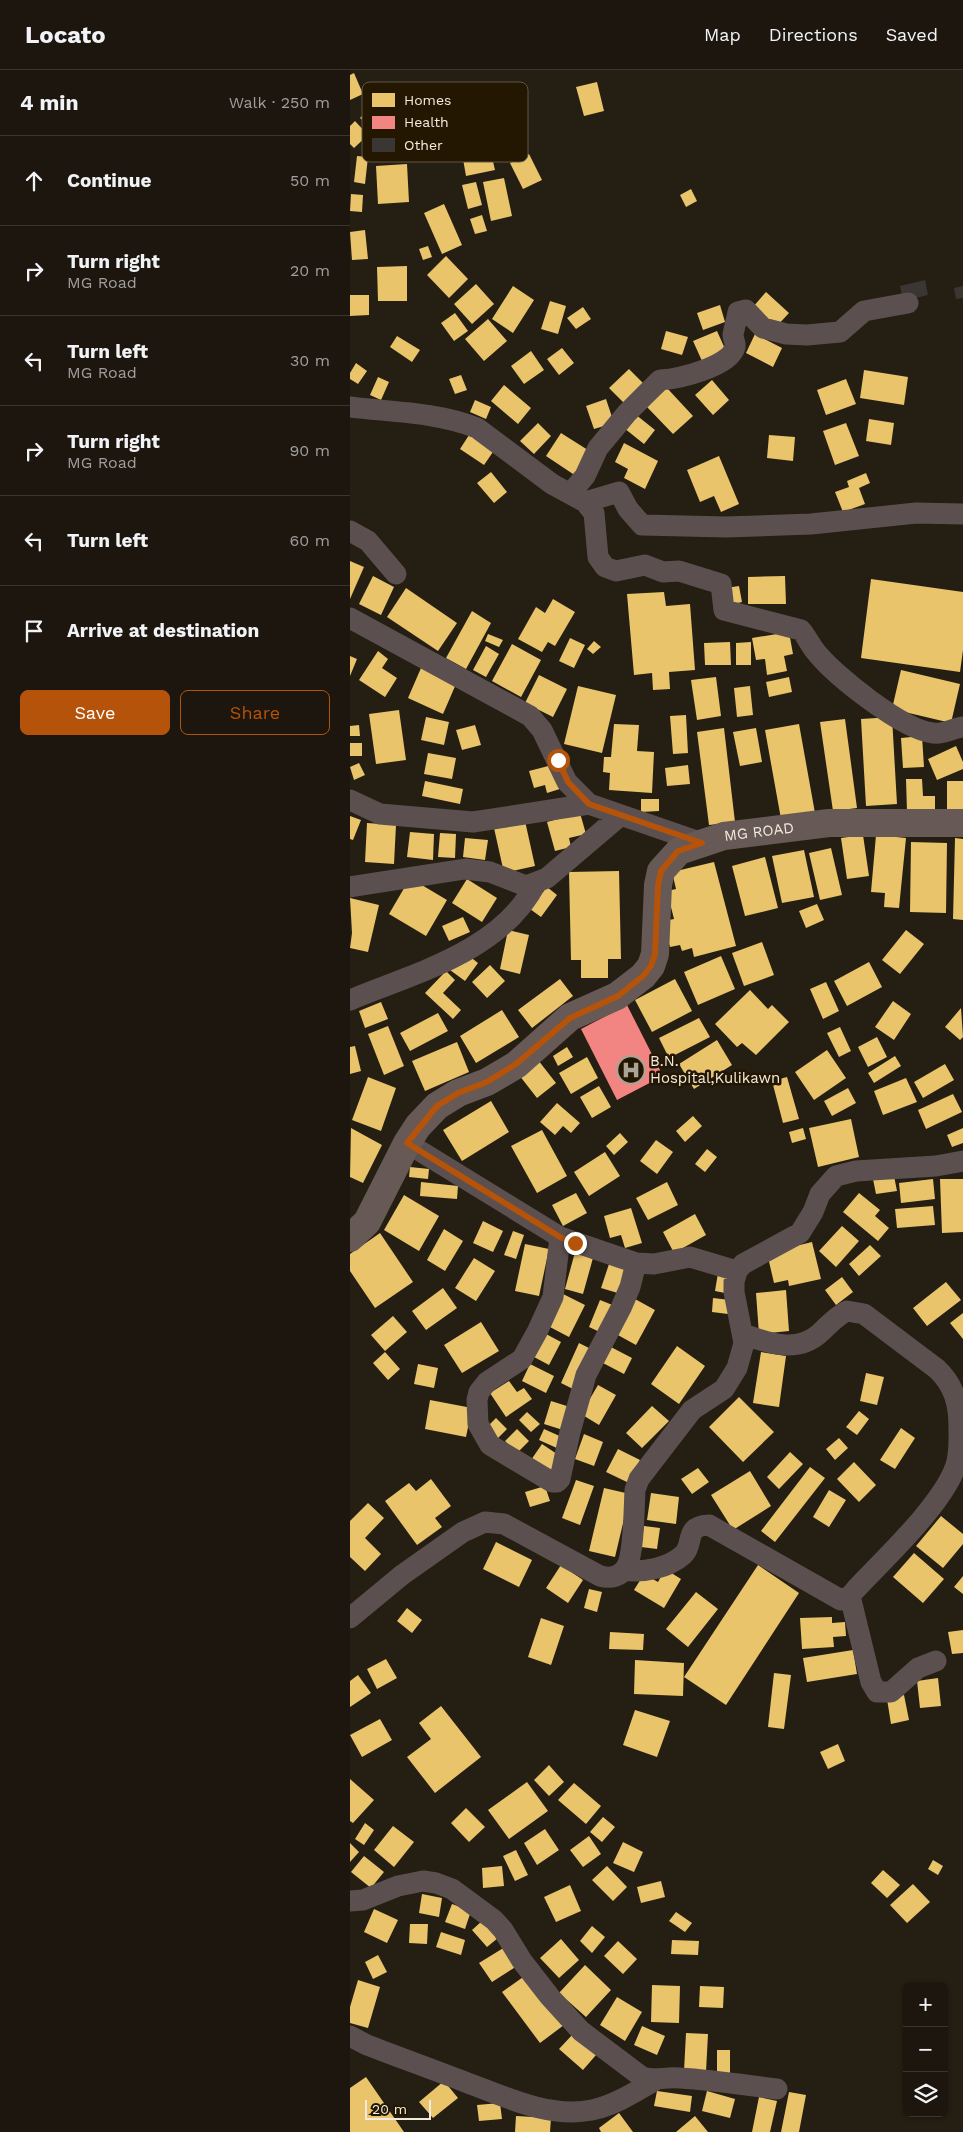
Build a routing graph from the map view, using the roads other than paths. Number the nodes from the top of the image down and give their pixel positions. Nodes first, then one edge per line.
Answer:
1 (908, 303) dead end
2 (350, 407) edge
3 (578, 498) junction
4 (963, 514) edge
5 (350, 531) edge
6 (396, 574) dead end
7 (350, 618) edge
8 (963, 726) edge
9 (350, 800) edge
10 (589, 804) junction
11 (621, 815) junction
12 (963, 823) edge
13 (702, 843) junction
14 (536, 883) junction
15 (350, 887) edge
16 (350, 1000) edge
17 (407, 1143) junction
18 (963, 1161) edge
19 (560, 1237) junction
20 (350, 1238) edge
21 (636, 1263) junction
22 (737, 1271) junction
23 (743, 1334) junction
24 (624, 1570) junction
25 (850, 1596) junction
26 (350, 1618) edge
27 (936, 1661) dead end
28 (350, 1901) edge
29 (350, 2036) edge
30 (654, 2081) junction
31 (777, 2089) dead end

1 - 3 street
2 - 3 street
3 - 4 street
3 - 8 street
5 - 6 street
7 - 10 street
9 - 10 street
10 - 11 street
11 - 13 street
11 - 14 street
12 - 13 main road, MG ROAD
13 - 17 main road, MG ROAD
14 - 15 street
14 - 16 street
17 - 19 street
17 - 20 main road, MG ROAD
18 - 22 street
19 - 21 street
19 - 21 street
21 - 22 street
22 - 23 street
23 - 24 street
23 - 25 street
24 - 25 street
24 - 26 street
25 - 27 street
28 - 30 street
29 - 30 street
30 - 31 street

